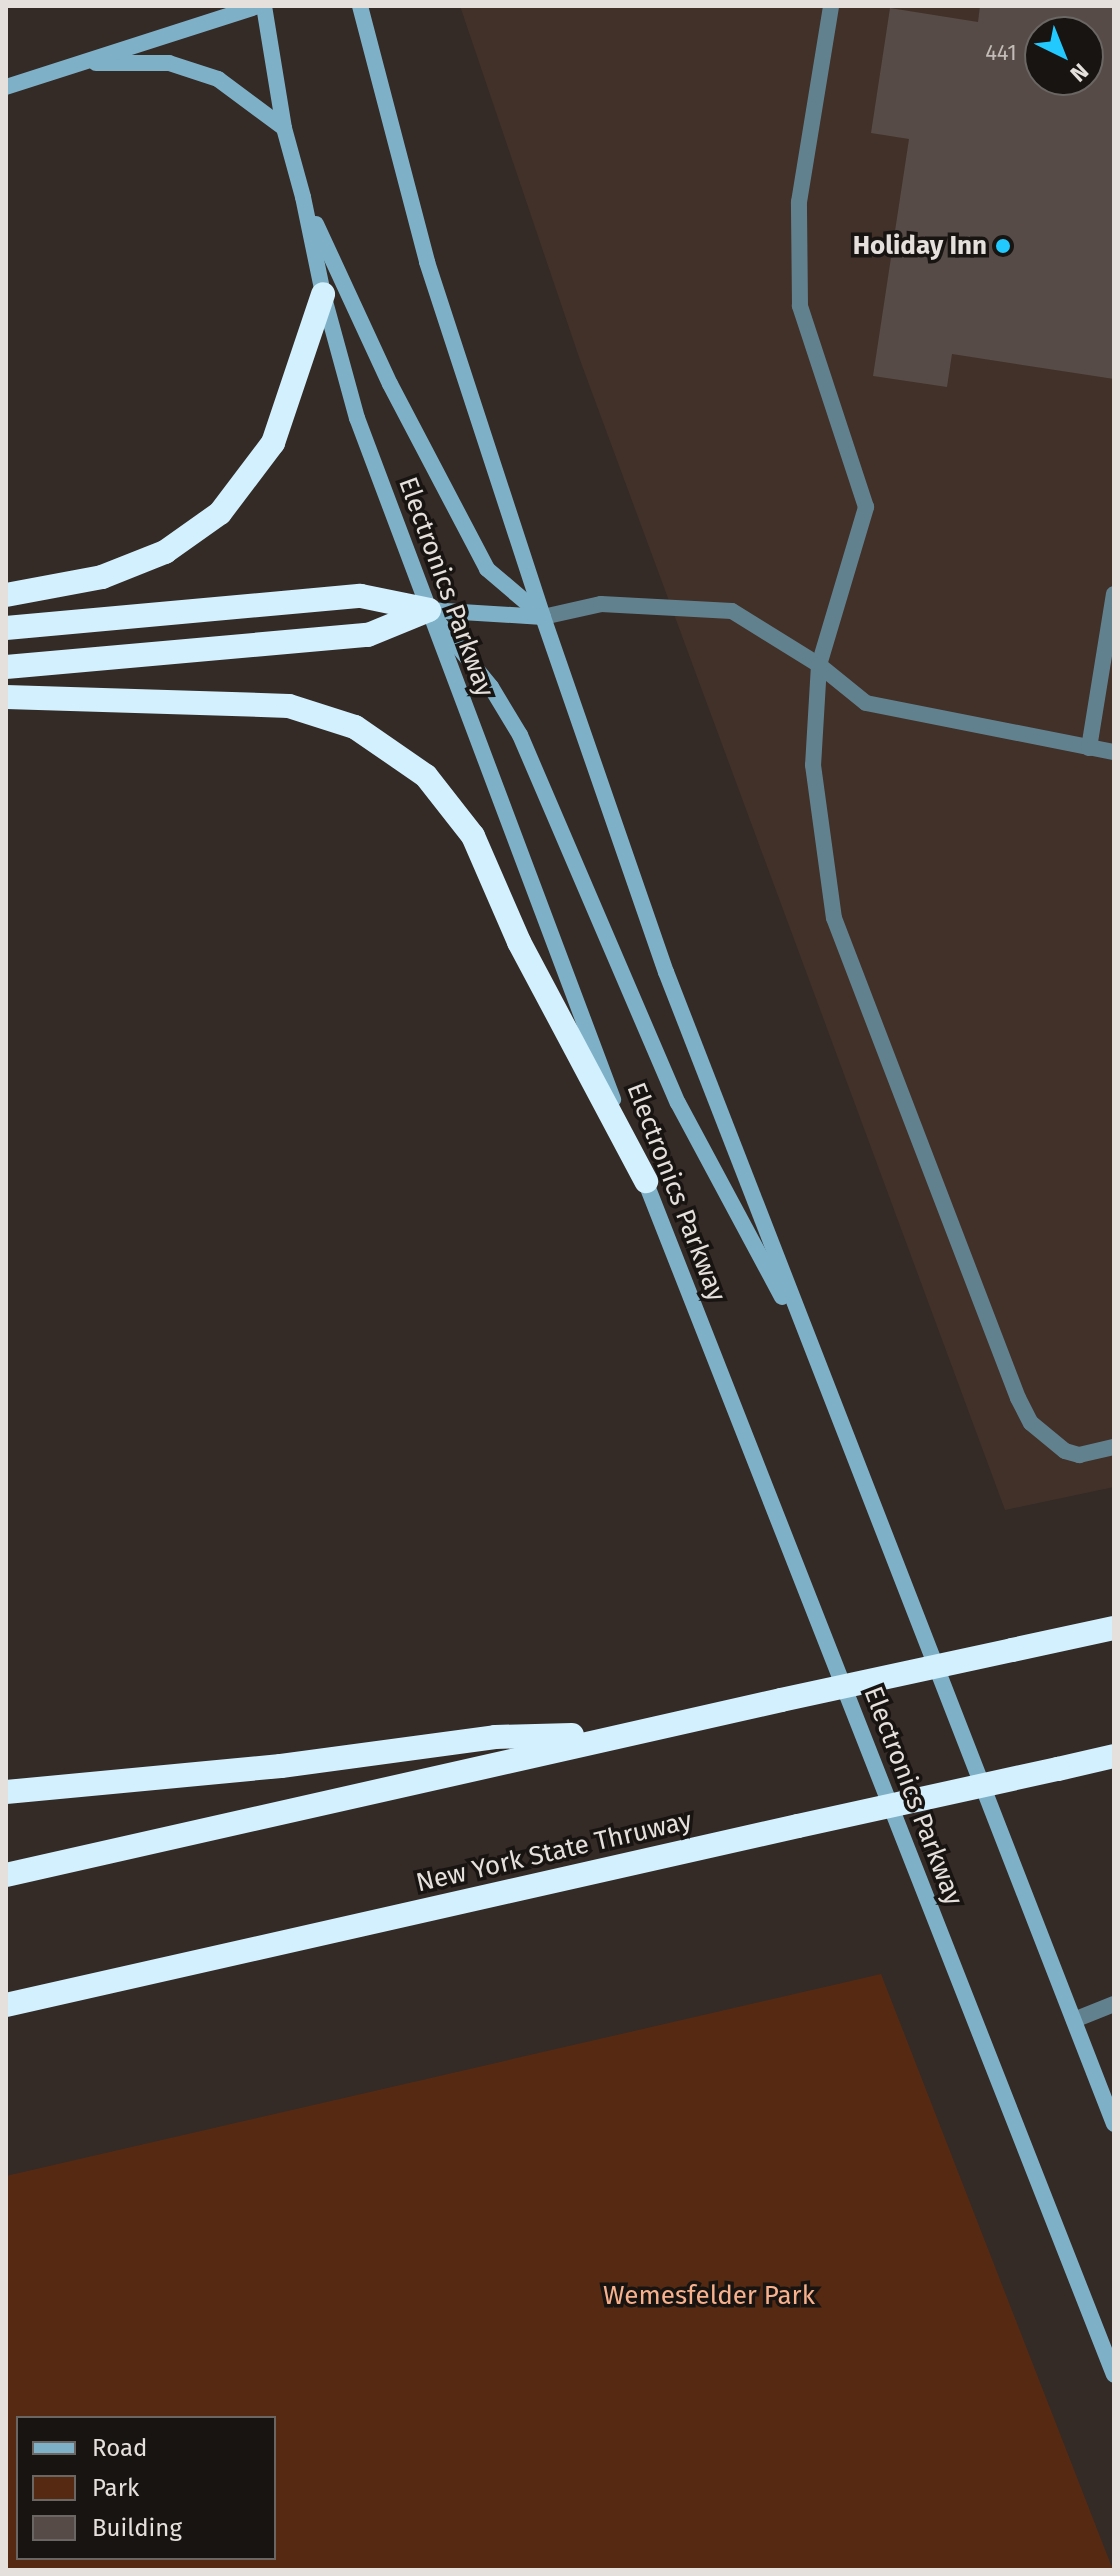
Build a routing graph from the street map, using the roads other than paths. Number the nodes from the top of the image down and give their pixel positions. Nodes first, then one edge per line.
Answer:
1 (261, 6) edge
2 (360, 6) edge
3 (831, 6) edge
4 (79, 63) junction
5 (6, 87) edge
6 (284, 128) junction
7 (303, 197) junction
8 (323, 294) junction
9 (1114, 594) edge
10 (6, 595) edge
11 (429, 610) junction
12 (543, 617) junction
13 (6, 628) edge
14 (819, 665) junction
15 (6, 667) edge
16 (6, 697) edge
17 (1089, 748) junction
18 (1114, 752) edge
19 (646, 1181) junction
20 (814, 1355) junction
21 (1114, 1447) edge
22 (1114, 1628) edge
23 (626, 1734) junction
24 (1114, 1756) edge
25 (6, 1792) edge
26 (6, 1875) edge
27 (1114, 2004) edge
28 (6, 2005) edge
29 (1074, 2020) junction
30 (1114, 2124) edge
31 (1114, 2375) edge

1 - 4 main road
1 - 6 main road, Electronics Parkway
2 - 12 main road
3 - 14 lane
4 - 5 main road
4 - 6 main road
6 - 7 main road, Electronics Parkway
7 - 8 main road, Electronics Parkway
7 - 12 main road
8 - 10 highway
8 - 11 main road, Electronics Parkway
9 - 17 lane
11 - 12 main road
11 - 13 highway
11 - 15 highway
11 - 19 main road, Electronics Parkway
11 - 20 main road
12 - 14 lane
12 - 20 main road
14 - 17 lane
14 - 21 lane
16 - 19 highway
17 - 18 lane
19 - 31 main road, Electronics Parkway
20 - 29 main road
22 - 23 highway, bridge
23 - 25 highway
23 - 26 highway
24 - 28 highway, New York State Thruway, bridge
27 - 29 lane
29 - 30 main road

